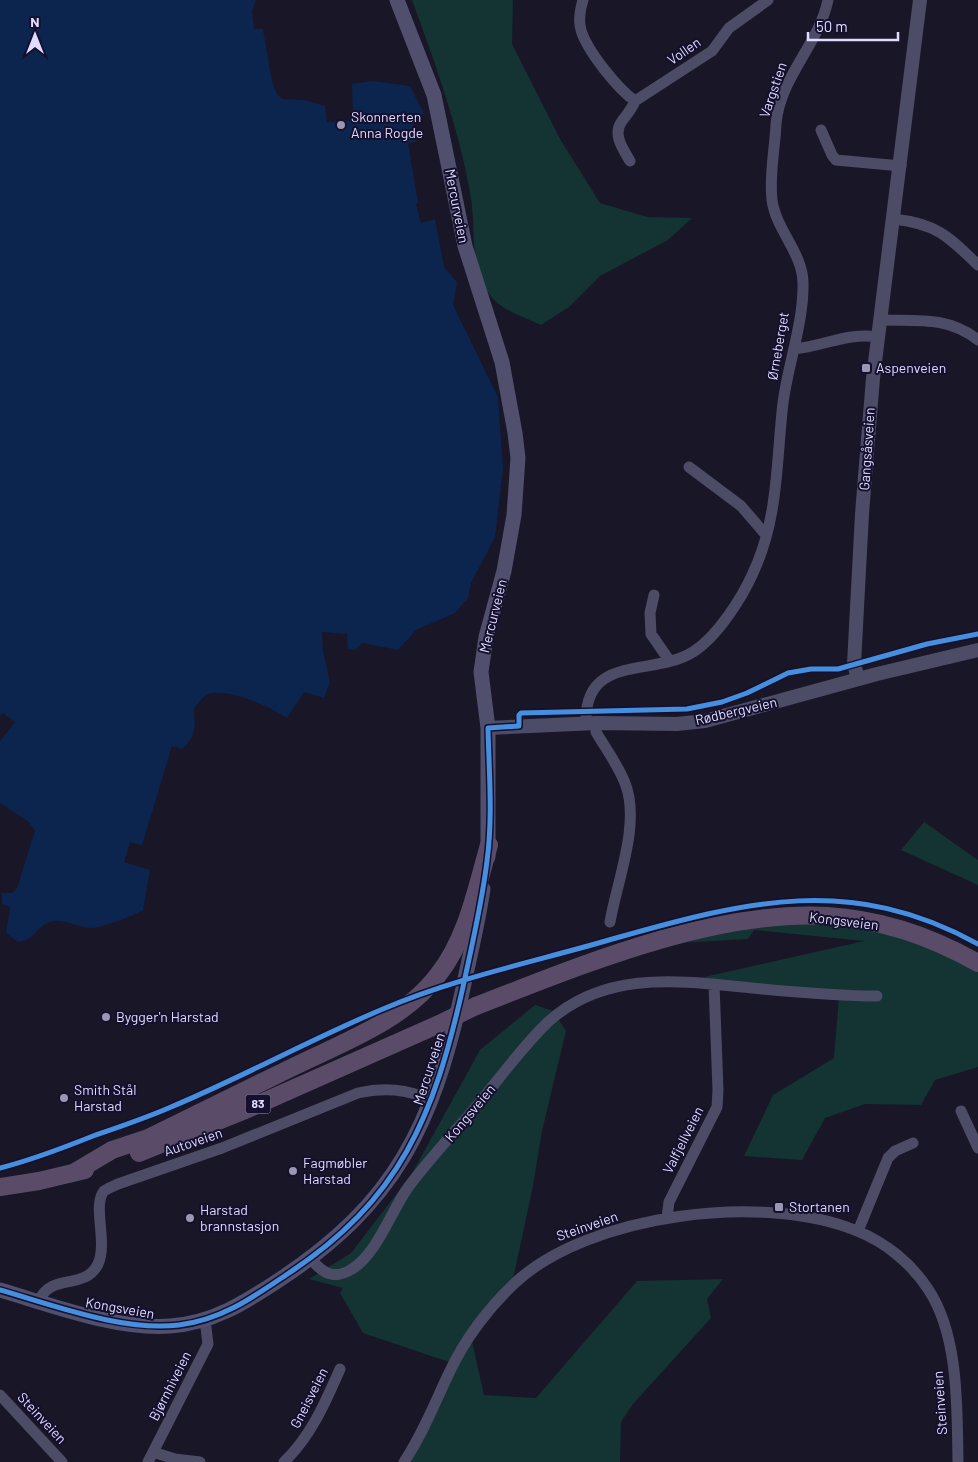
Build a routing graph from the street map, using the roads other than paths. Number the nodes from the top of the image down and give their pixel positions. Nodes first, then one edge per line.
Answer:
1 (397, 0) edge
2 (583, 0) edge
3 (768, 0) edge
4 (828, 0) edge
5 (920, 0) edge
6 (635, 101) junction
7 (821, 130) dead end
8 (630, 161) dead end
9 (901, 166) junction
10 (773, 167) joint
11 (894, 219) junction
12 (978, 265) edge
13 (880, 320) junction
14 (878, 337) junction
15 (978, 340) edge
16 (794, 349) junction
17 (689, 467) dead end
18 (766, 535) junction
19 (654, 594) dead end
20 (978, 650) edge
21 (669, 660) junction
22 (858, 679) junction
23 (591, 723) junction
24 (488, 728) junction
25 (488, 845) junction
26 (610, 922) dead end
27 (978, 963) edge
28 (714, 984) junction
29 (877, 996) dead end
30 (432, 1100) junction
31 (960, 1110) dead end
32 (913, 1143) dead end
33 (978, 1148) edge
34 (75, 1172) junction
35 (0, 1187) edge
36 (667, 1218) junction
37 (858, 1231) junction
38 (311, 1259) junction
39 (0, 1290) edge
40 (39, 1301) junction
41 (205, 1320) junction
42 (340, 1369) dead end
43 (2, 1399) edge
44 (151, 1457) edge
45 (62, 1462) edge
46 (200, 1462) edge
47 (284, 1462) edge
48 (404, 1462) edge
49 (958, 1462) edge

1 - 24 main road, Mercurveien
2 - 6 street
3 - 6 street, Vollen
4 - 10 street, Vargstien
5 - 9 street, Gangsåsveien
6 - 8 street, Vollen
7 - 9 street
9 - 11 street, Gangsåsveien
10 - 16 street, Ørneberget
11 - 12 street
11 - 13 street, Gangsåsveien
13 - 14 street, Gangsåsveien
13 - 15 street
14 - 16 street
14 - 22 street, Gangsåsveien
16 - 18 street, Ørneberget
17 - 18 street
18 - 21 street, Ørneberget
19 - 21 street
20 - 22 street, Rødbergveien
21 - 23 street, Ørneberget
22 - 23 street, Rødbergveien
23 - 24 street, Rødbergveien
23 - 26 street
24 - 25 main road, Mercurveien
25 - 30 main road, Mercurveien
25 - 34 highway, 83
27 - 34 highway, Kongsveien / 83, bridge
28 - 29 street, Kongsveien
28 - 36 street, Valfjellveien
28 - 38 street, Kongsveien
30 - 38 main road, Mercurveien
30 - 40 street, Autoveien
31 - 33 street
32 - 37 street
34 - 35 highway, 83
36 - 37 street, Steinveien
36 - 48 street, Steinveien
37 - 49 street, Steinveien
38 - 41 main road, Kongsveien
39 - 40 main road, Kongsveien
40 - 41 main road, Kongsveien
41 - 44 street, Bjørnhiveien
42 - 47 street, Gneisveien
43 - 45 street, Steinveien
44 - 46 street

